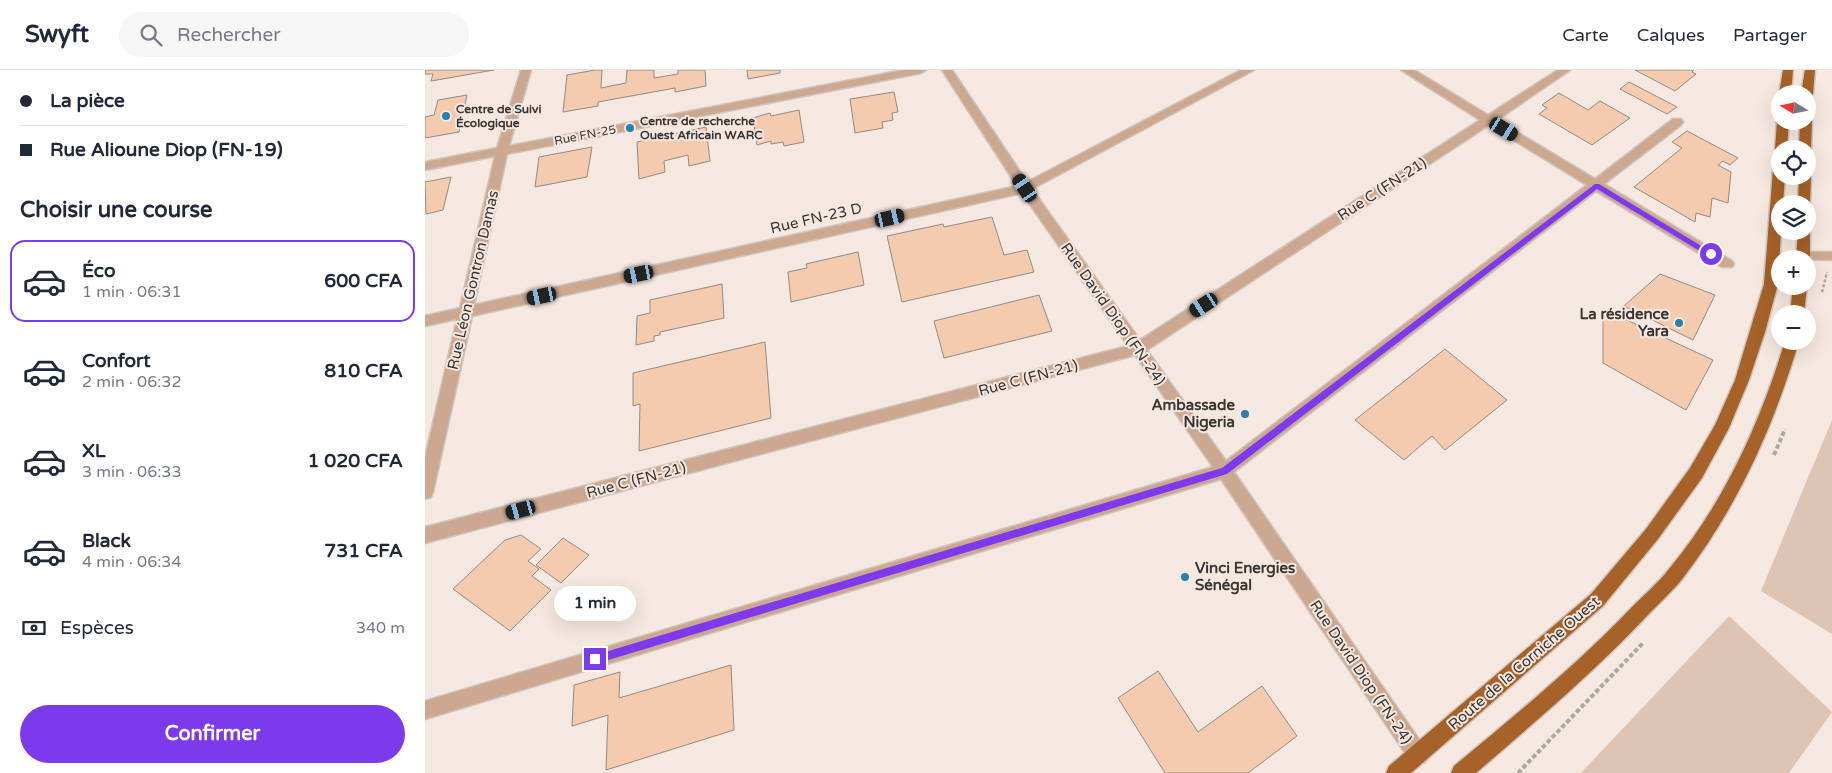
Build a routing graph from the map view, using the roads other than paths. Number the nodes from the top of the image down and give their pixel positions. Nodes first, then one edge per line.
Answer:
1 (526, 70) edge
2 (921, 70) edge
3 (947, 70) edge
4 (1249, 70) edge
5 (1406, 70) edge
6 (1565, 70) edge
7 (1788, 70) edge
8 (1810, 70) edge
9 (1786, 85) edge
10 (1808, 85) edge
11 (1488, 120) junction
12 (1677, 122) dead end
13 (502, 151) junction
14 (425, 166) edge
15 (1778, 185) edge
16 (1597, 186) junction
17 (1025, 188) junction
18 (1832, 256) edge
19 (1816, 257) edge
20 (1727, 264) dead end
21 (465, 313) junction
22 (425, 322) edge
23 (1137, 349) junction
24 (1789, 350) edge
25 (1224, 471) junction
26 (425, 492) edge
27 (425, 535) edge
28 (425, 710) edge
29 (1418, 754) junction
30 (1396, 773) edge
31 (1461, 773) edge

1 - 13 street, Rue Léon Gontron Damas
2 - 13 street, Rue FN-25
3 - 17 street, Rue David Diop (FN-24)
4 - 17 street, Rue FN-23 D
5 - 11 street
6 - 11 street, Rue C (FN-21)
7 - 9 highway
8 - 10 highway
11 - 16 street
11 - 23 street, Rue C (FN-21)
12 - 16 street
13 - 14 street, Rue FN-25
13 - 21 street, Rue Léon Gontron Damas
15 - 29 highway, Route de la Corniche Ouest
16 - 20 street
16 - 25 street
17 - 21 street, Rue FN-23 D
17 - 23 street, Rue David Diop (FN-24)
18 - 19 lane
21 - 22 street, Rue FN-23 D
21 - 26 street, Rue Léon Gontron Damas
23 - 25 street, Rue David Diop (FN-24)
23 - 27 street, Rue C (FN-21)
24 - 31 highway
25 - 28 street
25 - 29 street, Rue David Diop (FN-24)
29 - 30 highway, Route de la Corniche Ouest

